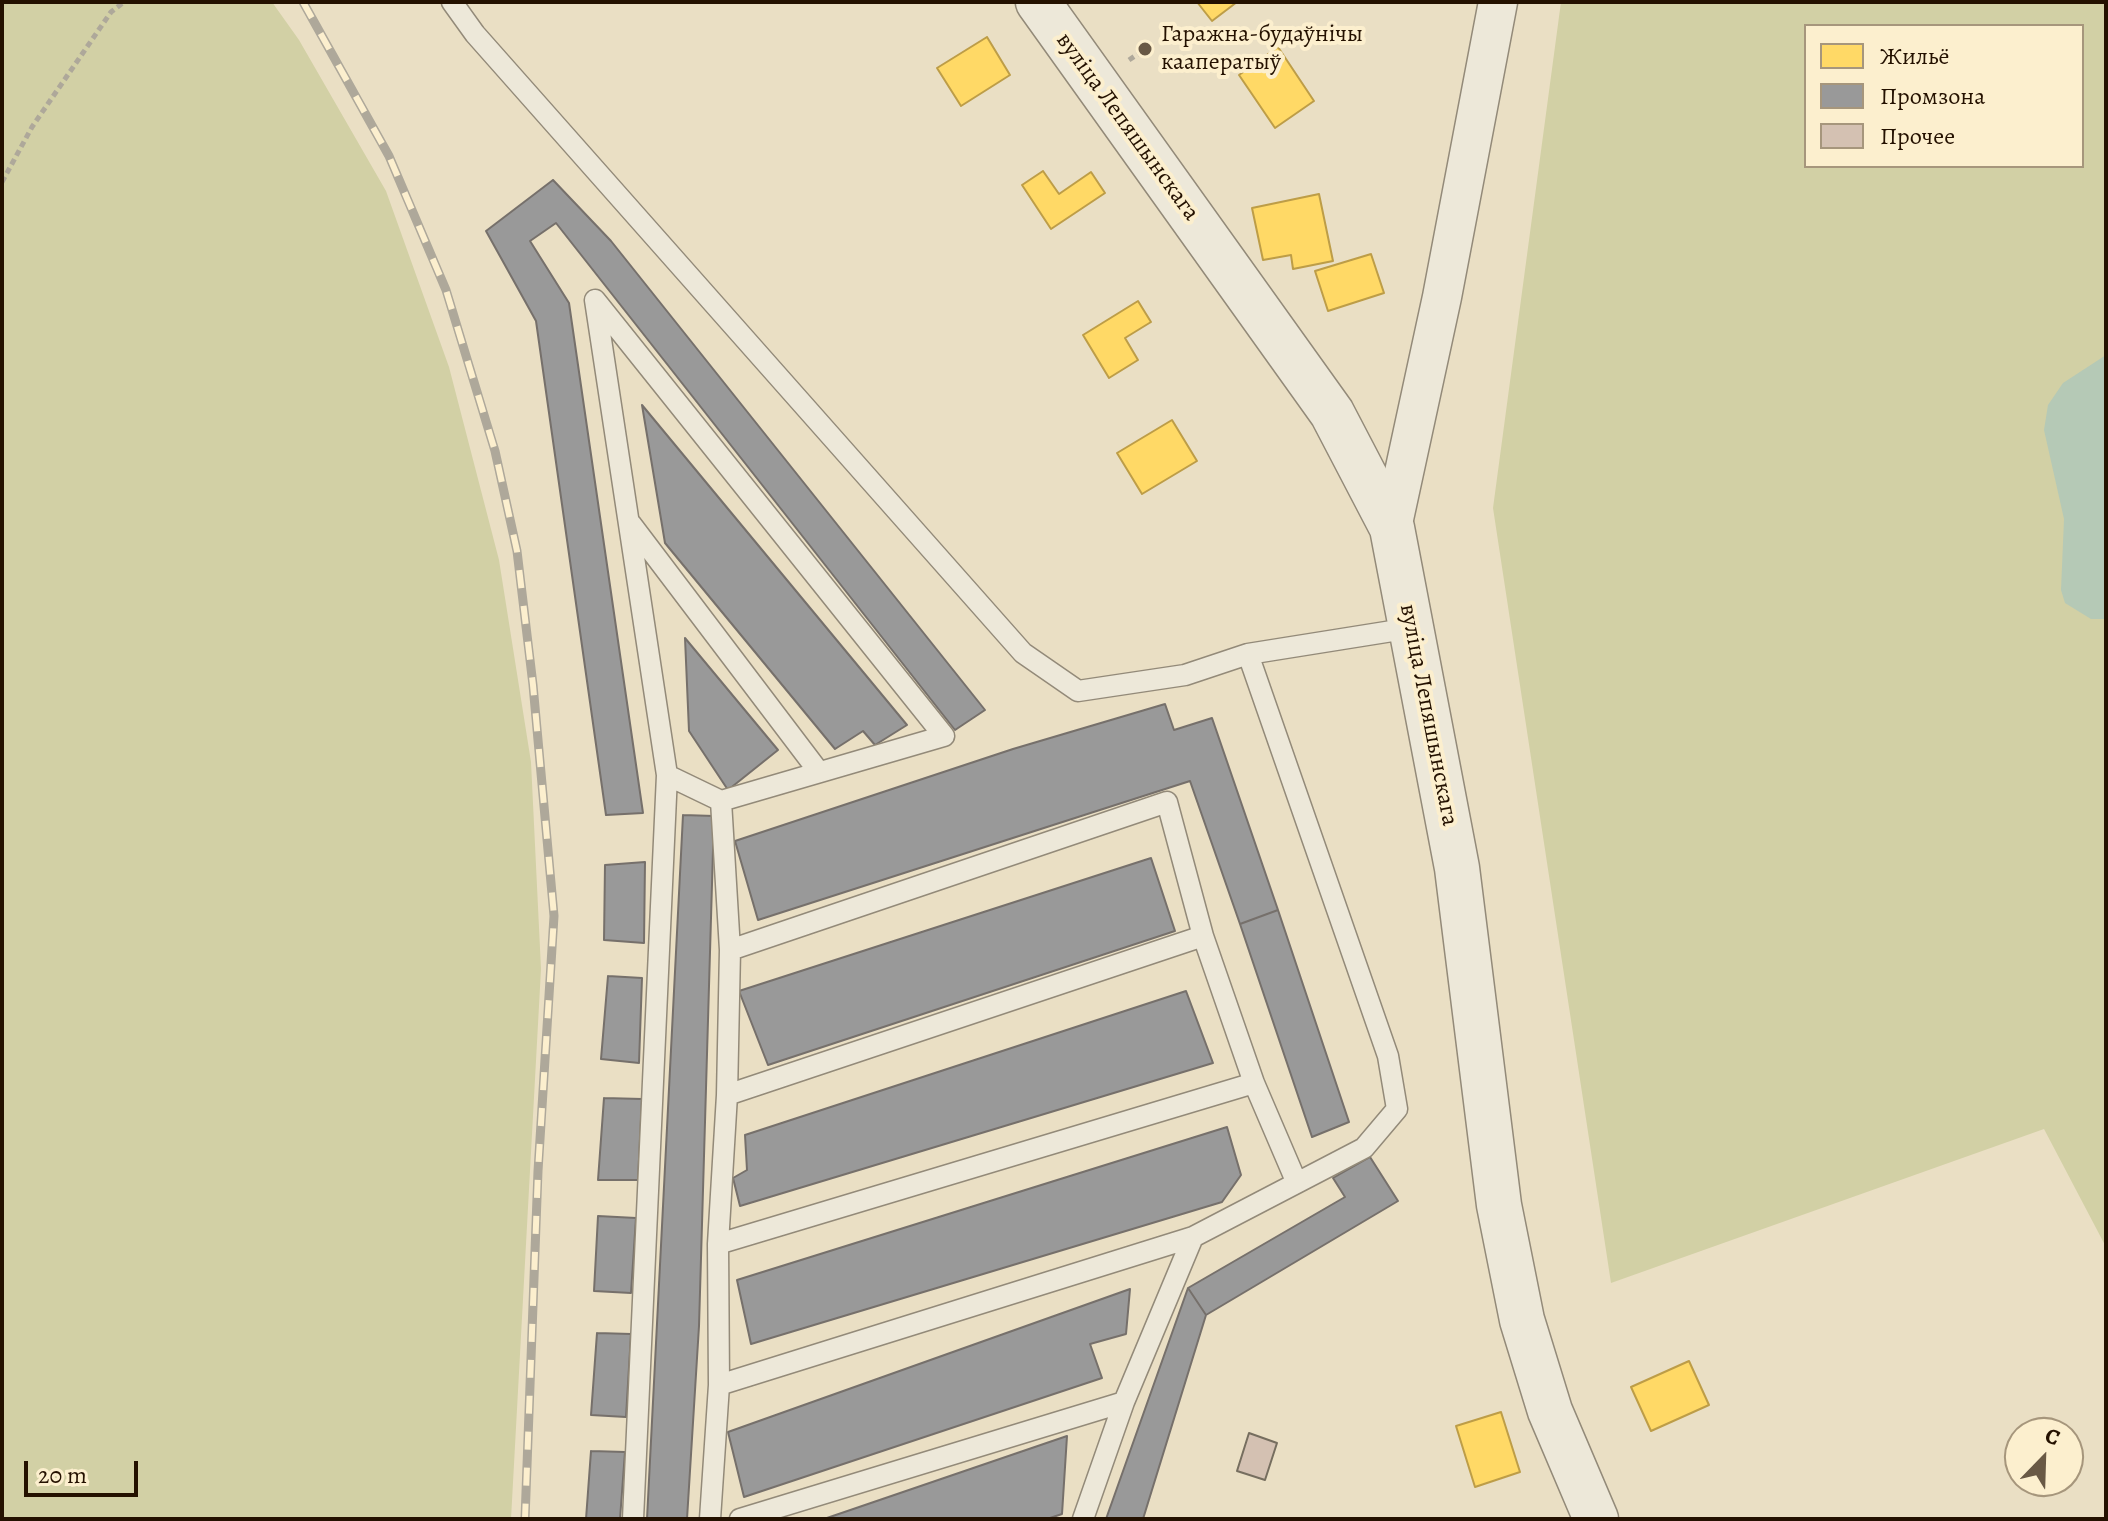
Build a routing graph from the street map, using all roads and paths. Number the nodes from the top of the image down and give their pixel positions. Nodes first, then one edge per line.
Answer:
1 (124, 2) edge
2 (452, 2) edge
3 (1038, 2) edge
4 (1498, 2) edge
5 (2, 182) edge
6 (628, 520) junction
7 (1392, 528) junction
8 (1411, 628) junction
9 (1248, 654) junction
10 (819, 772) junction
11 (667, 775) junction
12 (721, 801) junction
13 (1203, 936) junction
14 (730, 950) junction
15 (1254, 1083) junction
16 (727, 1095) junction
17 (1296, 1181) junction
18 (1193, 1237) junction
19 (718, 1244) junction
20 (719, 1385) junction
21 (1124, 1402) junction
22 (633, 1519) edge
23 (710, 1519) edge
24 (740, 1519) edge
25 (1083, 1519) edge
26 (1596, 1519) edge

1 - 5 path
2 - 9 lane
3 - 7 street, вуліца Лепяшынскага
4 - 7 street
6 - 10 lane
6 - 10 lane
6 - 11 lane
7 - 8 street, вуліца Лепяшынскага
8 - 9 lane
8 - 26 street, вуліца Лепяшынскага
9 - 17 lane
10 - 12 lane
11 - 12 lane
11 - 22 lane
12 - 14 lane
13 - 14 lane
13 - 15 lane
13 - 16 lane
14 - 16 lane
15 - 17 lane
15 - 19 lane
16 - 19 lane
17 - 18 lane
18 - 20 lane
18 - 21 lane
19 - 20 lane
20 - 23 lane
21 - 24 lane
21 - 25 lane

